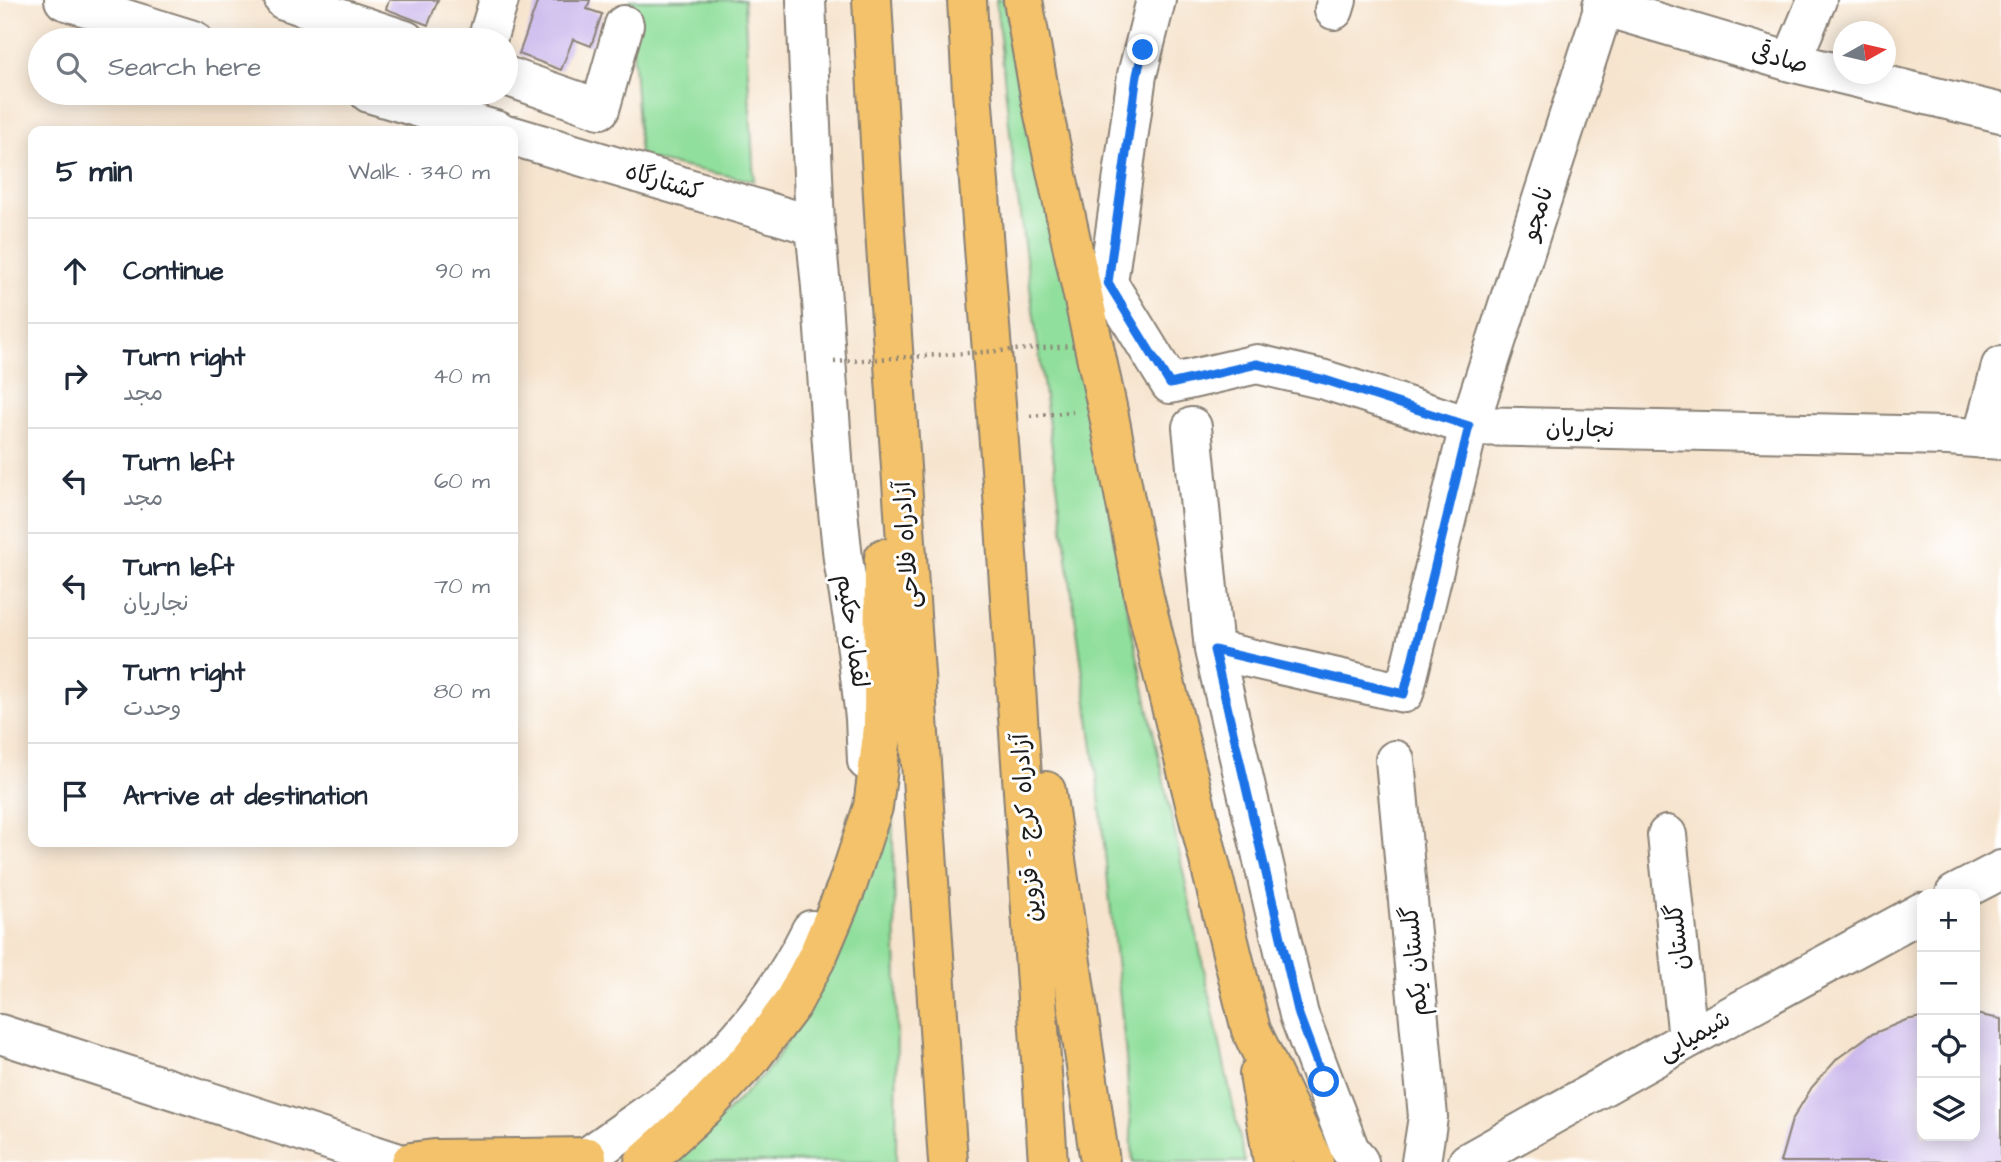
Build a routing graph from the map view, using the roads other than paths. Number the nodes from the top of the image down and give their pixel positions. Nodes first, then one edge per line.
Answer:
1 (64, 0) edge
2 (284, 0) edge
3 (499, 0) edge
4 (806, 0) edge
5 (872, 0) edge
6 (967, 0) edge
7 (1023, 0) edge
8 (1156, 0) edge
9 (1817, 0) edge
10 (1604, 3) edge
11 (123, 9) edge
12 (350, 10) edge
13 (624, 25) dead end
14 (166, 28) edge
15 (383, 28) edge
16 (491, 28) edge
17 (1791, 62) junction
18 (518, 80) edge
19 (410, 105) edge
20 (2001, 113) edge
21 (481, 126) edge
22 (518, 137) edge
23 (815, 226) junction
24 (885, 231) junction
25 (2001, 366) edge
26 (1469, 426) junction
27 (1192, 427) dead end
28 (1991, 439) edge
29 (1003, 495) junction
30 (1214, 650) junction
31 (1395, 760) dead end
32 (1667, 835) dead end
33 (2001, 870) edge
34 (1965, 889) edge
35 (1917, 915) edge
36 (1251, 1030) junction
37 (0, 1034) edge
38 (1688, 1039) junction
39 (943, 1090) junction
40 (582, 1159) edge
41 (429, 1161) edge
42 (396, 1162) edge
43 (644, 1162) edge
44 (939, 1162) edge
45 (948, 1162) edge
46 (1048, 1162) edge
47 (1100, 1162) edge
48 (1273, 1162) edge
49 (1314, 1162) edge
50 (1359, 1162) edge
51 (1421, 1162) edge
52 (1468, 1162) edge

1 - 11 street
2 - 12 street
3 - 16 street
4 - 23 street, لقمان حکیم
5 - 24 main road, آزادراه فلاحی
6 - 29 main road
7 - 36 main road
8 - 26 street, نجاریان
9 - 17 street
10 - 17 street, صادقی
10 - 26 street, نامجو
11 - 14 street
12 - 15 street
13 - 18 street
17 - 20 street, صادقی
19 - 21 street
22 - 23 street, کشتارگاه
23 - 40 street, لقمان حکیم
24 - 39 main road, آزادراه فلاحی
24 - 43 main road
25 - 28 street
26 - 28 street, نجاریان
26 - 30 street, نامجو
27 - 30 street
29 - 46 main road, آزادراه کرج - قزوین
29 - 47 main road
30 - 50 street
31 - 51 street, گلستان یکم
32 - 38 street, گلستان
33 - 34 street
35 - 38 street, شیمیایی
36 - 48 main road
36 - 49 main road
37 - 42 street
38 - 52 street, شیمیایی
39 - 44 main road
39 - 45 main road
40 - 41 main road, لقمان حکیم

